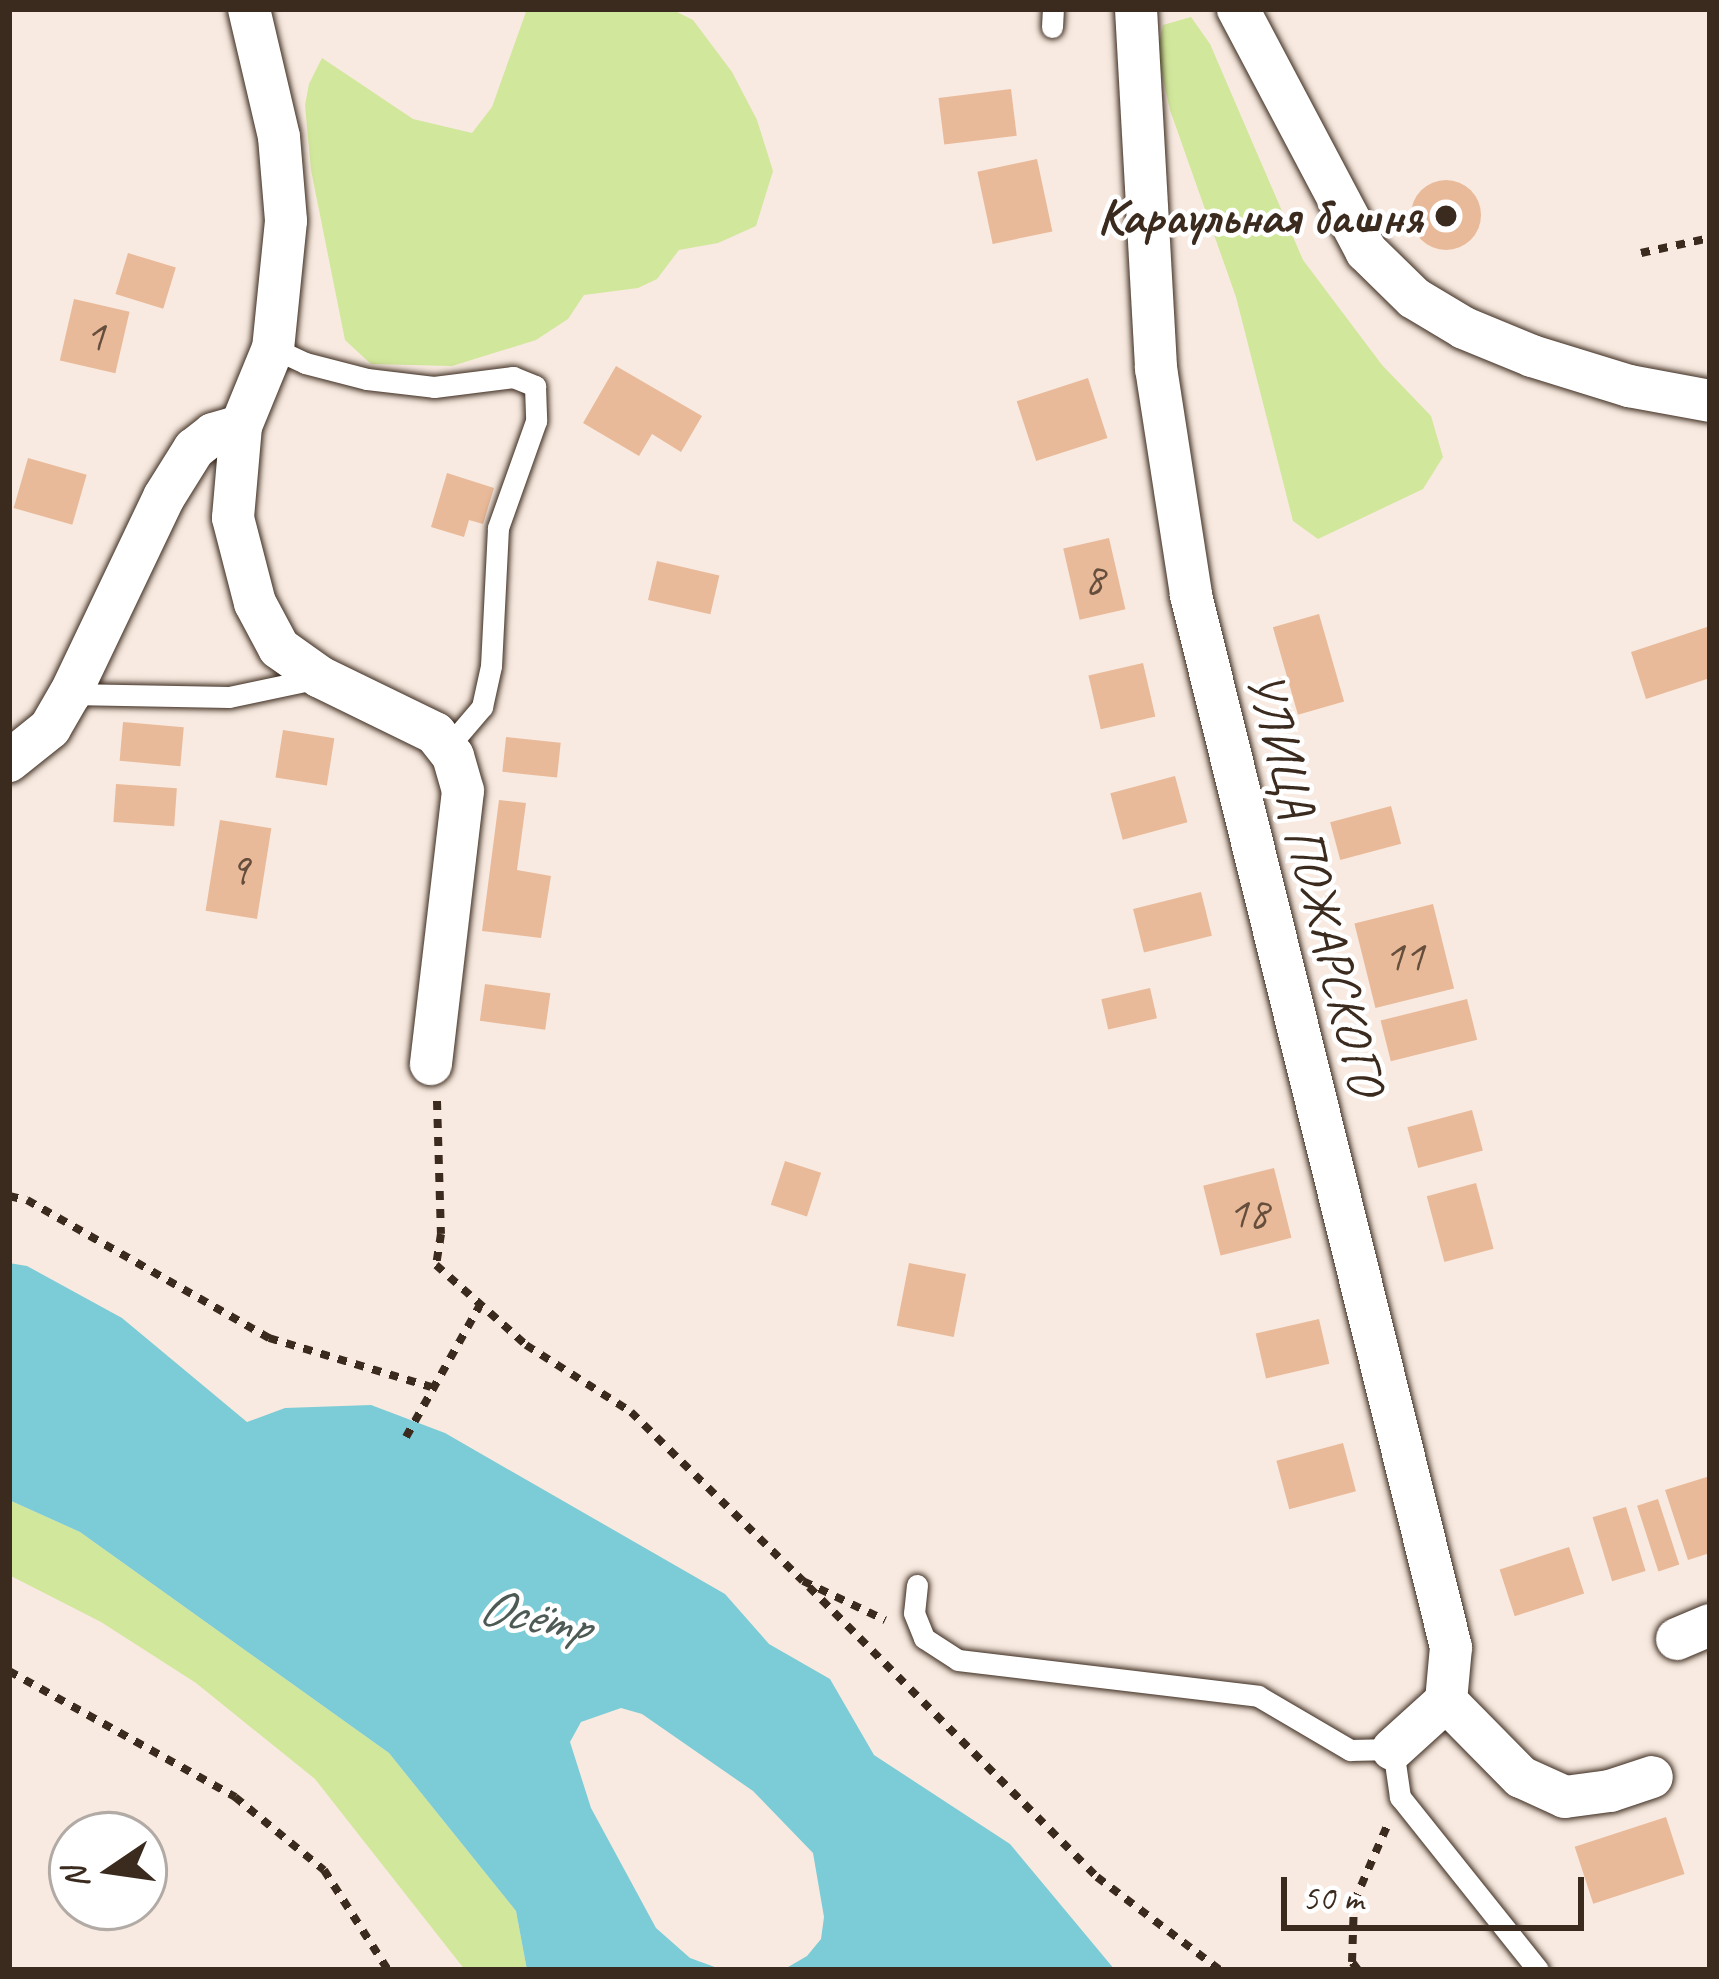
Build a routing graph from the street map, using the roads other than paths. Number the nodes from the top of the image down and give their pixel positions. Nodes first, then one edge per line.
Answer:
1 (249, 9) edge
2 (1136, 9) edge
3 (1238, 9) edge
4 (273, 348) junction
5 (1710, 401) edge
6 (242, 426) junction
7 (320, 677) junction
8 (70, 694) junction
9 (447, 748) junction
10 (9, 761) edge
11 (431, 1064) road end
12 (917, 1585) dead end
13 (1446, 1701) junction
14 (1393, 1748) junction
15 (1652, 1777) dead end
16 (1538, 1970) edge

1 - 4 street
2 - 13 street, УЛИЦА ПОЖАРСКОГО
3 - 5 street
4 - 6 street
4 - 9 lane
6 - 7 street
6 - 8 street
7 - 8 lane
7 - 9 street
8 - 10 street
9 - 11 street
12 - 14 lane
13 - 14 street
13 - 15 street
14 - 16 lane

